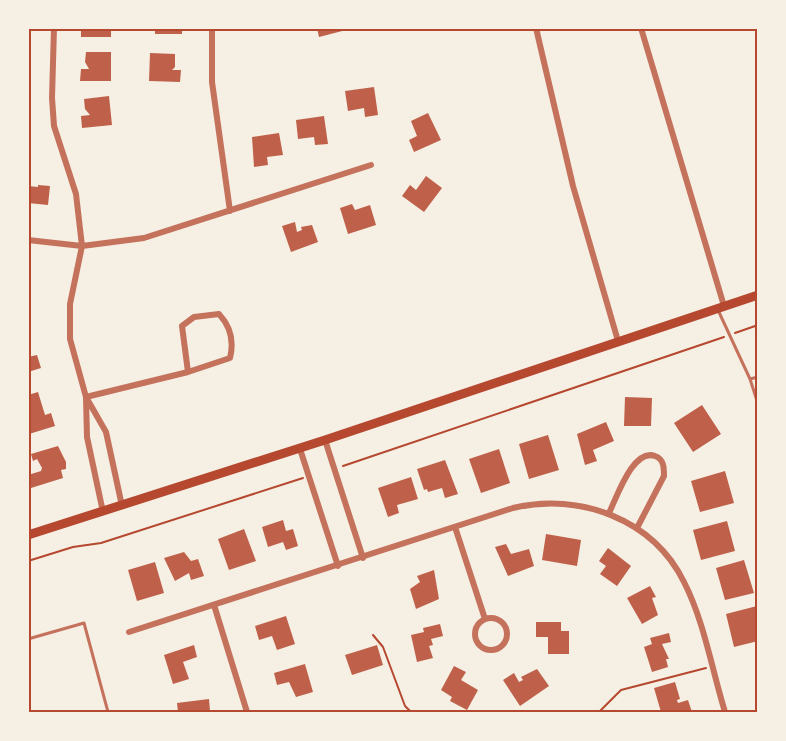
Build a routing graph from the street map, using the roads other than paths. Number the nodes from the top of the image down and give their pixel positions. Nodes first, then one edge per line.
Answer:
1 (54, 28) edge
2 (212, 28) edge
3 (536, 28) edge
4 (641, 28) edge
5 (371, 165) dead end
6 (230, 211) junction
7 (28, 240) edge
8 (82, 246) junction
9 (758, 294) edge
10 (721, 307) junction
11 (618, 341) junction
12 (188, 372) junction
13 (758, 376) edge
14 (750, 379) junction
15 (86, 397) junction
16 (758, 404) edge
17 (326, 440) junction
18 (300, 448) junction
19 (122, 506) junction
20 (103, 512) junction
21 (609, 513) junction
22 (455, 527) junction
23 (637, 528) junction
24 (28, 535) edge
25 (363, 558) junction
26 (338, 566) junction
27 (214, 605) junction
28 (485, 619) junction
29 (129, 632) dead end
30 (28, 639) edge
31 (108, 712) edge
32 (247, 712) edge
33 (725, 712) edge

1 - 8 street
2 - 6 street
3 - 11 street
4 - 10 street
5 - 6 street
6 - 8 street
7 - 8 street
8 - 15 street
9 - 10 main road
10 - 11 main road
10 - 14 lane
11 - 17 main road
12 - 12 street
12 - 15 street
13 - 14 lane
14 - 16 lane
15 - 19 street
15 - 20 street
17 - 18 main road
17 - 25 street
18 - 19 main road
18 - 26 street
19 - 20 main road
20 - 24 main road
21 - 22 street
21 - 23 street
21 - 23 street
22 - 25 street
22 - 28 street
23 - 33 street
25 - 26 street
26 - 27 street
27 - 29 street
27 - 32 street
28 - 28 street
30 - 31 lane

